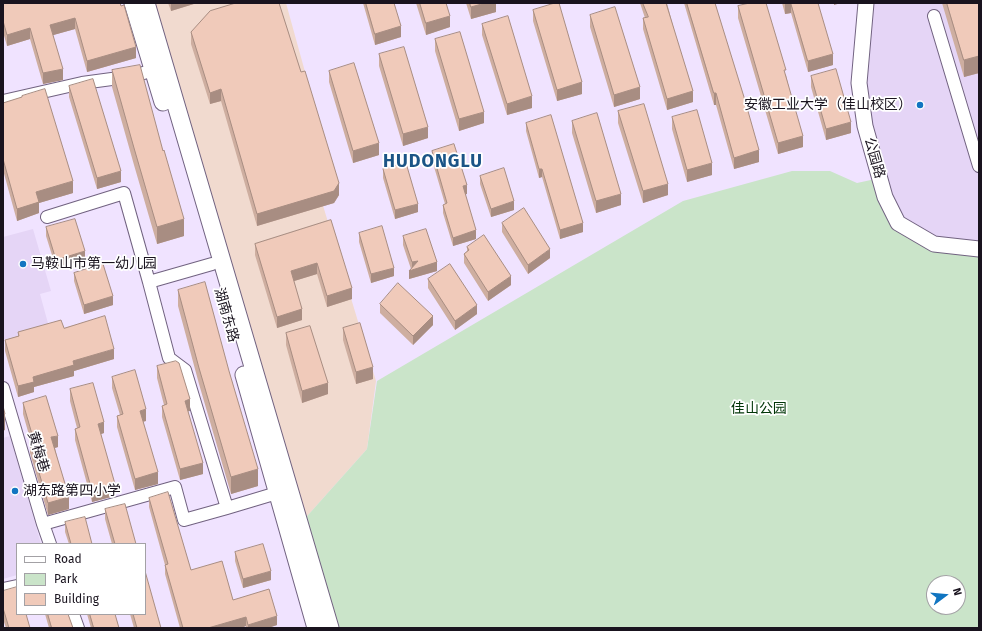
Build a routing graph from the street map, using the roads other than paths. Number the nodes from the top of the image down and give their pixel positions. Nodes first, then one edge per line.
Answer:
1 (133, 3) edge
2 (146, 3) edge
3 (866, 3) edge
4 (934, 16) dead end
5 (153, 70) junction
6 (3, 101) edge
7 (979, 166) edge
8 (47, 217) dead end
9 (979, 249) edge
10 (212, 264) junction
11 (149, 282) junction
12 (3, 388) edge
13 (277, 493) junction
14 (228, 508) junction
15 (43, 524) junction
16 (50, 543) edge
17 (16, 586) edge
18 (3, 589) edge
19 (74, 615) edge
20 (78, 628) edge
21 (316, 628) edge
22 (330, 628) edge

1 - 5 main road, 湖南东路
2 - 22 main road
3 - 9 street, 公园路
4 - 7 street
5 - 6 street
5 - 10 main road, 湖南东路
8 - 11 street
10 - 11 street
10 - 13 main road, 湖南东路
11 - 14 street
12 - 15 street, 黄梅巷
13 - 14 street
13 - 21 main road, 湖南东路
14 - 15 street
15 - 16 street, 黄梅巷
17 - 18 street
19 - 20 street

